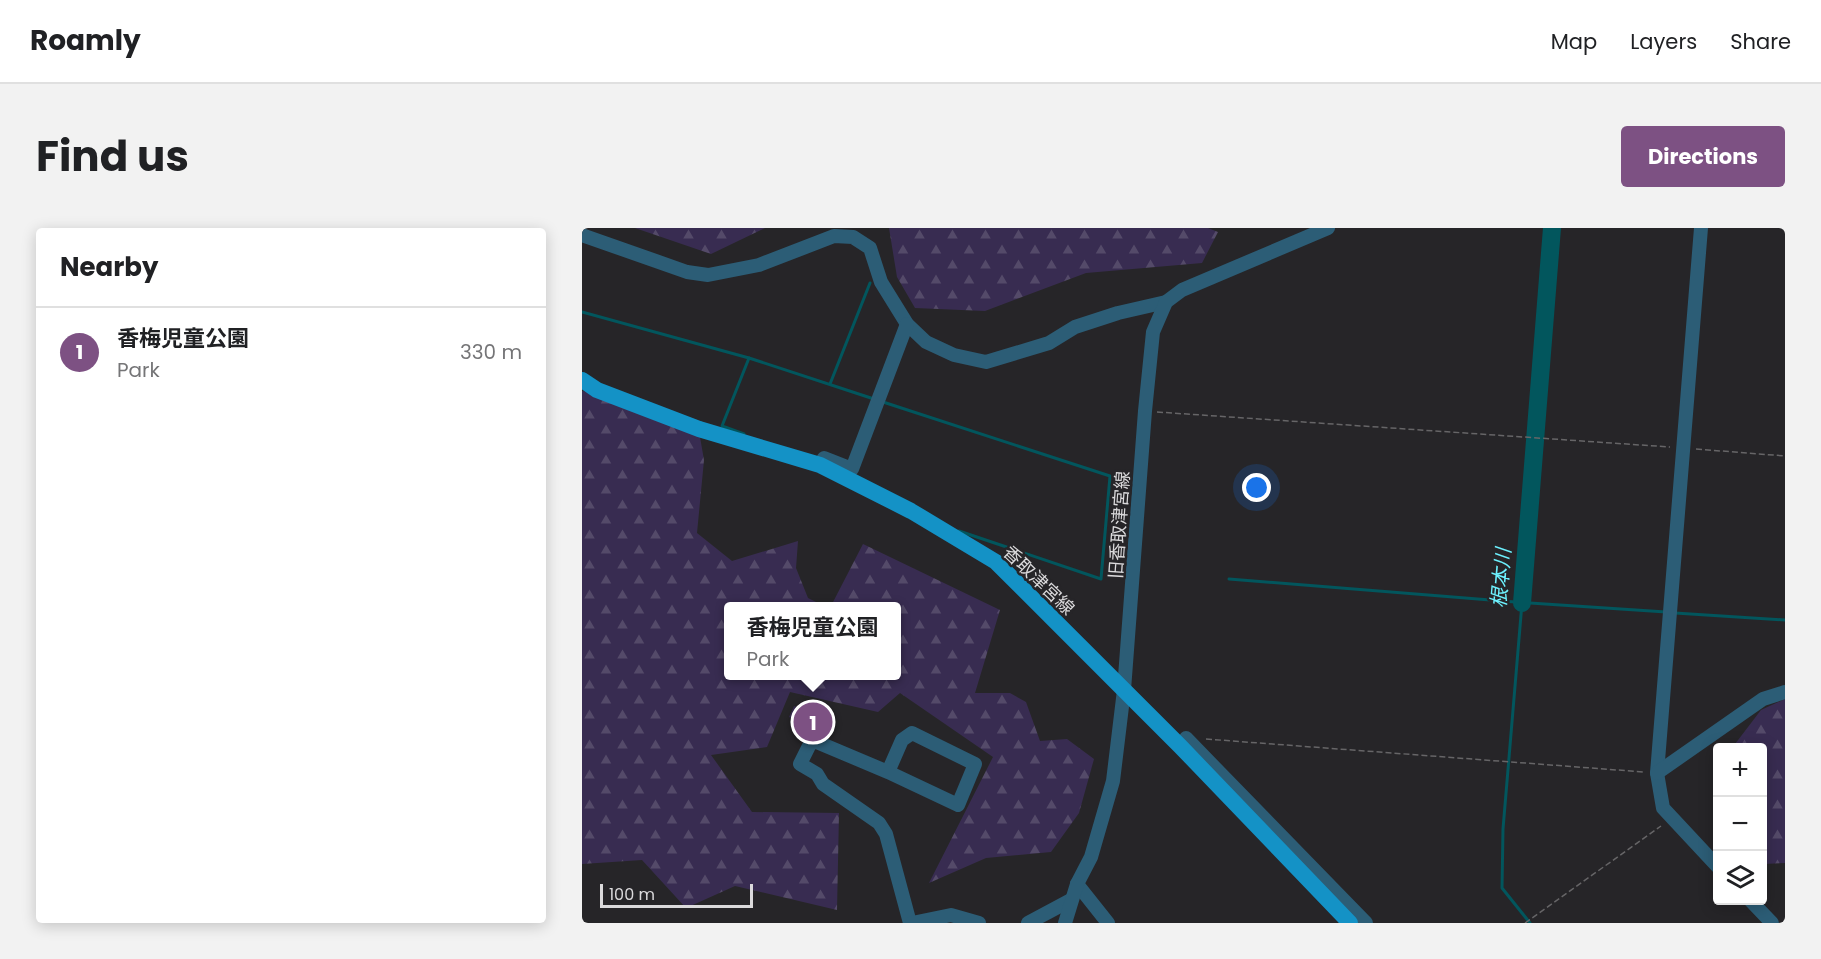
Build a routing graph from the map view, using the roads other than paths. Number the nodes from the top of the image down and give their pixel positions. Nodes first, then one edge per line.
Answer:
1 (1328, 228) edge
2 (1701, 228) edge
3 (582, 235) edge
4 (1166, 302) junction
5 (907, 324) junction
6 (582, 380) edge
7 (820, 465) junction
8 (1124, 690) junction
9 (1785, 692) edge
10 (1186, 738) road end
11 (888, 772) junction
12 (1658, 773) junction
13 (1713, 862) edge
14 (1077, 884) junction
15 (1071, 900) junction
16 (1755, 905) edge
17 (911, 923) edge
18 (979, 923) edge
19 (1028, 923) edge
20 (1065, 923) edge
21 (1108, 923) edge
22 (1350, 923) edge
23 (1366, 923) edge
24 (1772, 923) edge

1 - 4 street
2 - 12 street
3 - 5 street
4 - 5 street
4 - 8 street, 旧香取津宮線
5 - 7 street
6 - 7 main road, 香取津宮線
7 - 8 main road, 香取津宮線
8 - 14 street, 旧香取津宮線
8 - 22 main road, 香取津宮線
9 - 12 street
10 - 23 street
11 - 11 street
11 - 17 street
12 - 13 street
14 - 15 street, 旧香取津宮線
14 - 21 street
15 - 19 street
15 - 20 street, 旧香取津宮線
16 - 24 street
17 - 18 street

